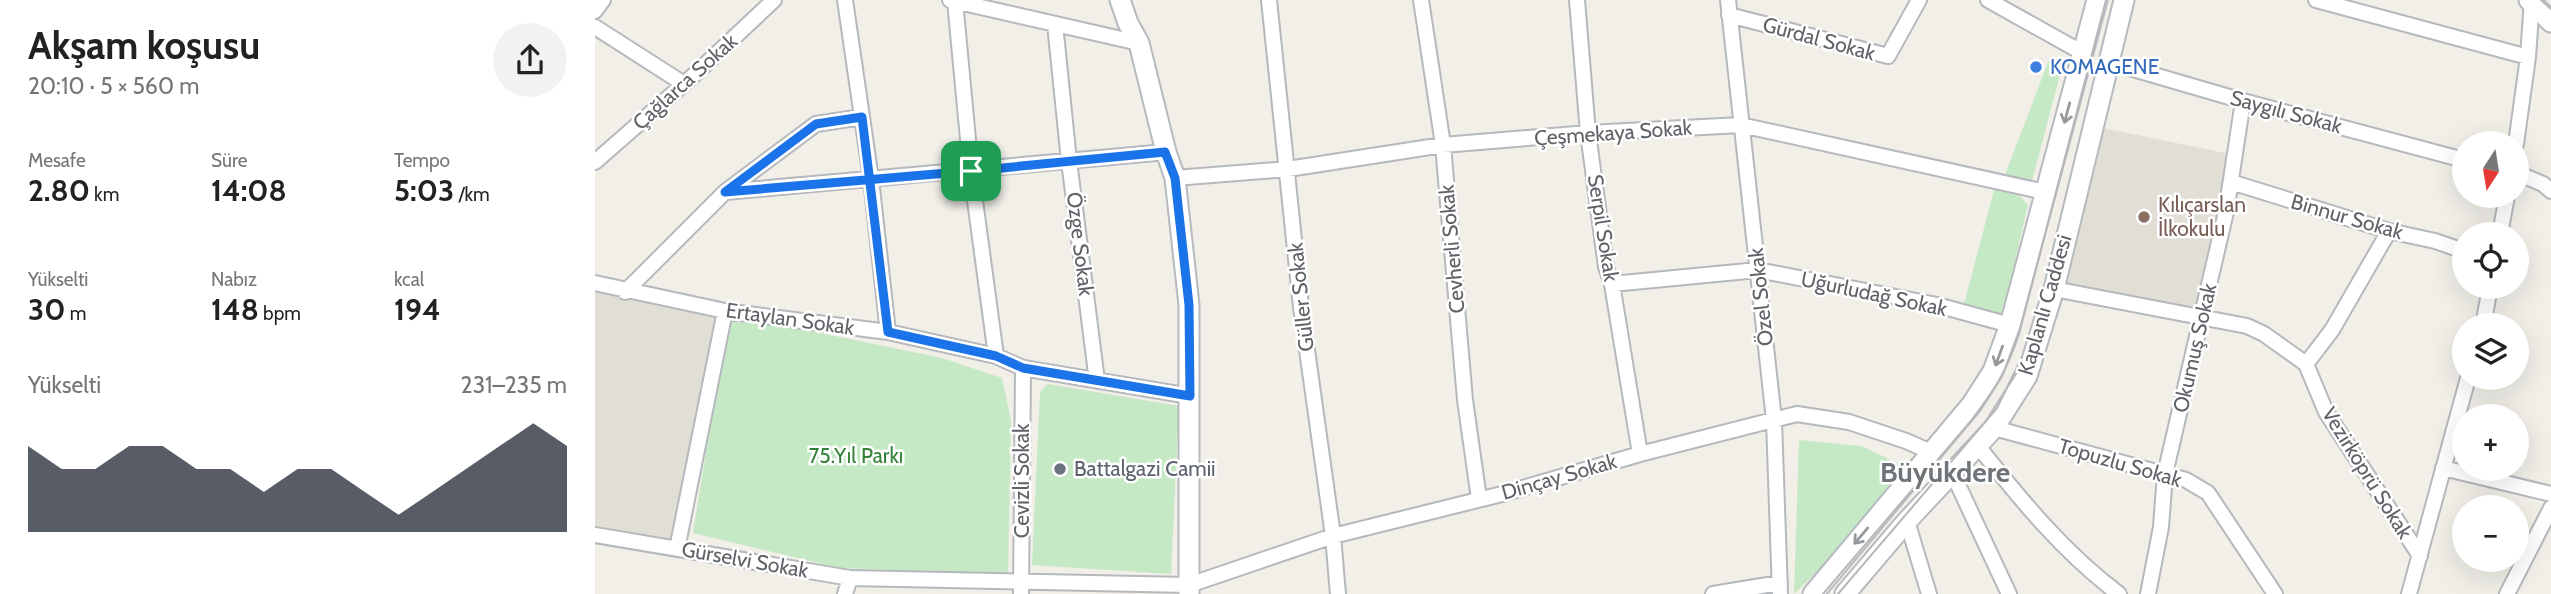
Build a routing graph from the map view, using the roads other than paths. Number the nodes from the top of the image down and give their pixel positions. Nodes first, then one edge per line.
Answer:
1 (603, 0) edge
2 (774, 0) edge
3 (845, 0) edge
4 (1120, 0) edge
5 (1269, 0) edge
6 (1421, 0) edge
7 (1577, 0) edge
8 (1919, 0) edge
9 (1988, 0) edge
10 (2097, 0) edge
11 (2124, 0) edge
12 (2316, 0) edge
13 (953, 1) edge
14 (2531, 1) edge
15 (1728, 8) edge
16 (595, 11) edge
17 (2551, 22) edge
18 (1055, 24) junction
19 (595, 27) edge
20 (1139, 43) junction
21 (2083, 53) junction
22 (2528, 57) junction
23 (2109, 62) junction
24 (684, 84) junction
25 (2243, 102) junction
26 (862, 117) junction
27 (1741, 125) junction
28 (2518, 131) edge
29 (1588, 133) junction
30 (1443, 145) junction
31 (1165, 152) junction
32 (2452, 157) edge
33 (1069, 161) junction
34 (595, 162) edge
35 (1288, 169) junction
36 (971, 171) junction
37 (1175, 178) junction
38 (2529, 178) edge
39 (871, 179) junction
40 (2231, 182) junction
41 (2551, 191) edge
42 (725, 192) junction
43 (2045, 192) junction
44 (2389, 231) junction
45 (2452, 247) edge
46 (1758, 270) junction
47 (595, 284) edge
48 (1612, 284) junction
49 (2053, 289) junction
50 (625, 292) junction
51 (725, 311) junction
52 (2203, 317) junction
53 (2010, 325) junction
54 (888, 332) junction
55 (996, 356) junction
56 (2306, 364) junction
57 (1023, 368) junction
58 (1097, 381) junction
59 (2465, 390) edge
60 (1190, 396) junction
61 (1774, 420) junction
62 (1994, 428) junction
63 (1978, 446) junction
64 (1931, 452) junction
65 (1640, 454) junction
66 (2443, 468) junction
67 (1952, 472) junction
68 (2165, 474) junction
69 (2551, 494) edge
70 (1479, 499) junction
71 (2551, 508) edge
72 (1907, 521) junction
73 (595, 535) edge
74 (1333, 536) junction
75 (677, 549) junction
76 (2420, 556) junction
77 (850, 578) junction
78 (1021, 588) edge
79 (1780, 588) edge
80 (1189, 590) edge
81 (845, 594) edge
82 (1338, 594) edge
83 (1713, 594) edge
84 (1813, 594) edge
85 (1845, 594) edge
86 (1929, 594) edge
87 (2009, 594) edge
88 (2119, 594) edge
89 (2148, 594) edge
90 (2275, 594) edge
91 (2409, 594) edge
92 (2507, 594) edge

1 - 16 street
2 - 24 street, Çağlarca Sokak
3 - 26 street
4 - 20 main road
5 - 35 street, Güller Sokak
6 - 30 street, Cevherli Sokak
7 - 29 street, Serpil Sokak
8 - 15 street, Gürdal Sokak
9 - 21 street
10 - 21 main road, Kaplanlı Caddesi
11 - 23 main road, Kaplanlı Caddesi
12 - 22 street
13 - 18 street
13 - 36 street
14 - 17 main road
14 - 22 street
15 - 27 street, Özel Sokak
18 - 20 street
18 - 33 street, Özge Sokak
19 - 24 street
20 - 31 main road
21 -> 43 main road, Kaplanlı Caddesi
22 - 28 street
23 - 25 street, Saygılı Sokak
23 - 49 main road, Kaplanlı Caddesi
24 - 34 street, Çağlarca Sokak
25 - 32 street, Saygılı Sokak
25 - 40 street, Okumuş Sokak
26 - 39 street
26 - 42 street
27 - 29 street, Çeşmekaya Sokak
27 - 43 street, Çeşmekaya Sokak
27 - 46 street, Özel Sokak
29 - 30 street, Çeşmekaya Sokak
29 - 48 street, Serpil Sokak
30 - 35 street, Çeşmekaya Sokak
30 - 70 street, Cevherli Sokak
31 - 33 street
31 - 37 main road
33 - 36 street
33 - 58 street, Özge Sokak
35 - 37 street, Çeşmekaya Sokak
35 - 74 street, Güller Sokak
36 - 39 street
36 - 55 street
37 - 60 main road
38 - 41 street
39 - 42 street
39 - 54 street
40 - 44 street, Binnur Sokak
40 - 52 street, Okumuş Sokak
42 - 50 street
43 - 53 main road, Kaplanlı Caddesi
44 - 45 street, Binnur Sokak
44 - 56 street
46 - 48 street, Uğurludağ Sokak
46 - 53 street, Uğurludağ Sokak
46 - 61 street, Özel Sokak
47 - 50 street, Ertaylan Sokak
48 - 65 street, Serpil Sokak
49 - 52 street
49 - 62 main road, Kaplanlı Caddesi
50 - 51 street, Ertaylan Sokak
51 - 54 street, Ertaylan Sokak
51 - 75 street
52 - 56 street
52 - 68 street, Okumuş Sokak
53 -> 64 main road, Kaplanlı Caddesi
54 - 55 street, Ertaylan Sokak
55 - 57 street, Ertaylan Sokak
56 - 76 street, Vezirköprü Sokak
57 - 58 street, Ertaylan Sokak
57 - 78 street, Cevizli Sokak
58 - 60 street, Ertaylan Sokak
59 - 66 street
60 - 80 main road
61 - 64 street, Dinçay Sokak
61 - 65 street, Dinçay Sokak
61 - 79 street, Özel Sokak
62 - 63 main road, Kaplanlı Caddesi
62 - 68 street, Topuzlu Sokak
63 - 67 main road, Kaplanlı Caddesi
63 - 88 street
64 -> 84 main road, Kaplanlı Caddesi
65 - 70 street, Dinçay Sokak
66 - 69 street
66 - 76 street
67 - 72 main road, Kaplanlı Caddesi
67 - 87 street
68 - 89 street, Okumuş Sokak
68 - 90 street, Topuzlu Sokak
70 - 74 street, Dinçay Sokak
71 - 92 street
72 - 85 main road, Kaplanlı Caddesi
72 - 86 street
73 - 75 street, Gürselvi Sokak
74 - 80 street, Dinçay Sokak
74 - 82 street, Güller Sokak
75 - 77 street, Gürselvi Sokak
76 - 91 street
77 - 78 street, Gürselvi Sokak
77 - 81 street
78 - 80 street, Gürselvi Sokak
79 - 83 street

